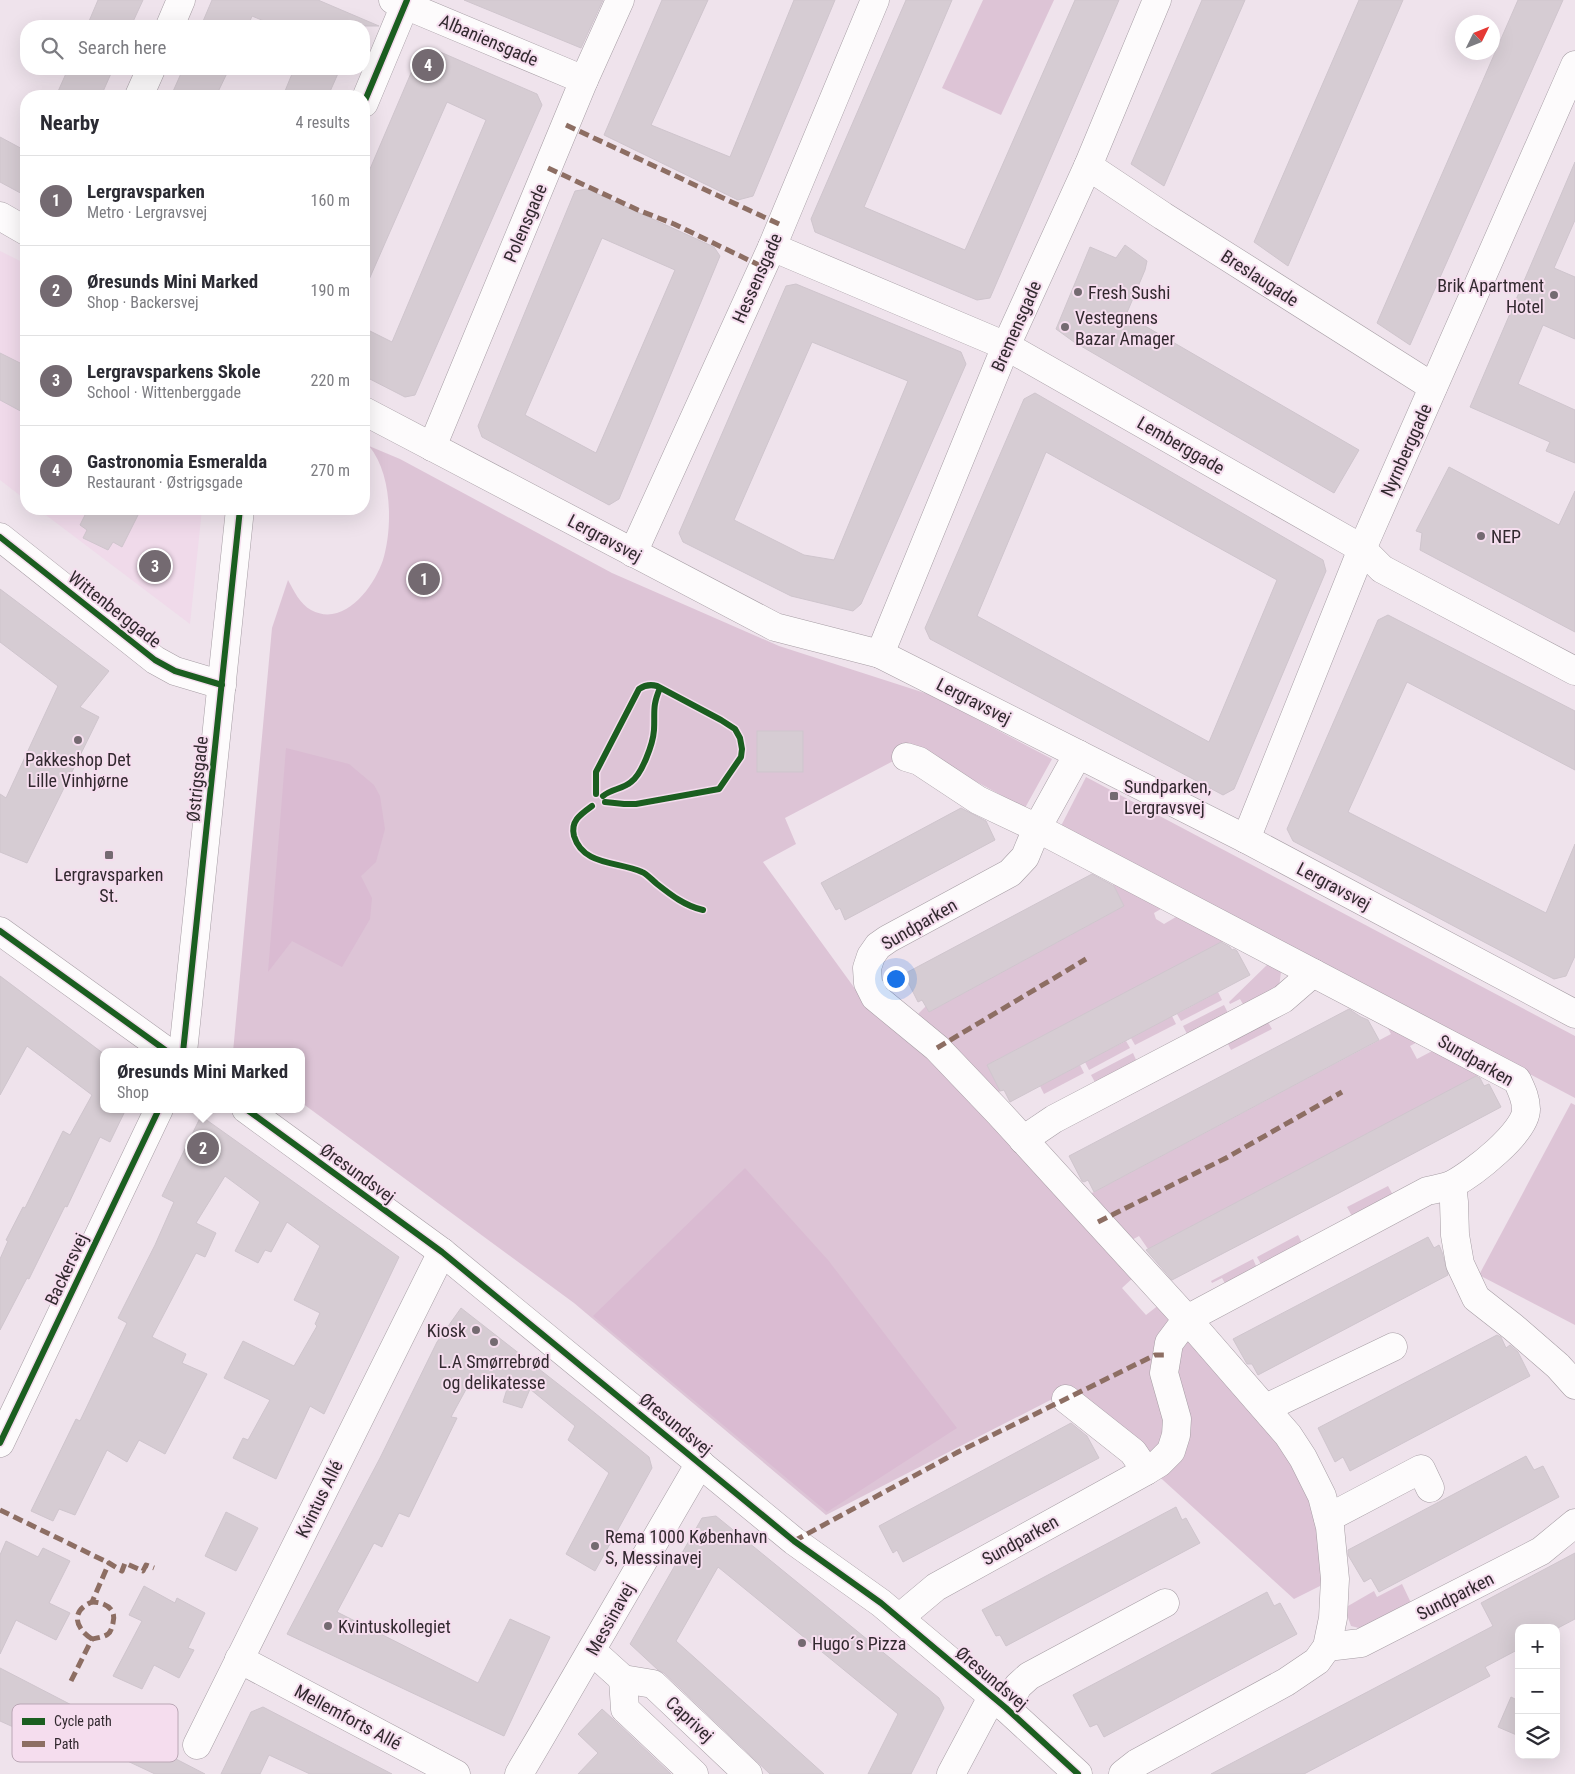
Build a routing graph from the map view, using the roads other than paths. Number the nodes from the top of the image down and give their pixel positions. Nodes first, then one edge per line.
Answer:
1 (181, 0) edge
2 (620, 0) edge
3 (875, 0) edge
4 (1157, 0) edge
5 (402, 2) edge
6 (173, 20) edge
7 (1575, 65) edge
8 (148, 75) edge
9 (584, 80) junction
10 (142, 90) edge
11 (369, 90) edge
12 (1088, 166) junction
13 (0, 216) edge
14 (20, 227) edge
15 (772, 247) junction
16 (1006, 346) junction
17 (1433, 387) junction
18 (370, 414) edge
19 (432, 447) junction
20 (239, 515) edge
21 (0, 537) edge
22 (1362, 549) junction
23 (633, 553) junction
24 (880, 654) junction
25 (1575, 672) edge
26 (222, 685) junction
27 (1078, 754) junction
28 (906, 757) dead end
29 (1037, 828) junction
30 (1246, 839) junction
31 (0, 931) edge
32 (1313, 973) junction
33 (1575, 1014) edge
34 (162, 1048) edge
35 (183, 1048) edge
36 (157, 1113) edge
37 (251, 1113) edge
38 (1023, 1140) junction
39 (1452, 1185) junction
40 (442, 1252) junction
41 (1187, 1319) junction
42 (1393, 1347) dead end
43 (1575, 1385) edge
44 (1066, 1399) dead end
45 (1266, 1408) junction
46 (0, 1443) edge
47 (700, 1463) junction
48 (1146, 1471) junction
49 (1430, 1488) dead end
50 (1328, 1518) junction
51 (1575, 1523) edge
52 (1165, 1603) dead end
53 (900, 1618) junction
54 (1326, 1647) junction
55 (592, 1651) junction
56 (239, 1659) junction
57 (623, 1679) junction
58 (999, 1703) junction
59 (197, 1745) dead end
60 (456, 1774) edge
61 (519, 1774) edge
62 (694, 1774) edge
63 (748, 1774) edge
64 (951, 1774) edge
65 (1078, 1774) edge
66 (1123, 1774) edge

1 - 6 street
2 - 9 street, Polensgade
3 - 15 street, Hessensgade
4 - 12 street, Bremensgade
5 - 9 street, Albaniensgade
5 - 11 street
7 - 17 street, Nyrnberggade
8 - 10 street
9 - 19 street, Polensgade
12 - 16 street, Bremensgade
12 - 17 street, Breslaugade
13 - 14 street
15 - 16 street, Lemberggade
15 - 23 street, Hessensgade
16 - 22 street, Lemberggade
16 - 24 street, Bremensgade
17 - 22 street, Nyrnberggade
18 - 19 street, Lergravsvej
19 - 23 street, Lergravsvej
20 - 26 street, Østrigsgade
21 - 26 street, Wittenberggade
22 - 25 street, Lemberggade
22 - 30 street, Nyrnberggade
23 - 24 street, Lergravsvej
24 - 27 street, Lergravsvej
26 - 35 street, Østrigsgade
27 - 29 street, Sundparken
27 - 30 street, Lergravsvej
28 - 29 street, Sundparken
29 - 32 street, Sundparken
29 - 38 street, Sundparken
30 - 33 street, Lergravsvej
31 - 34 street
32 - 38 street
32 - 39 street, Sundparken
36 - 46 street, Backersvej
37 - 40 street, Øresundsvej
38 - 41 street, Sundparken
39 - 41 street, Sundparken
39 - 43 street
40 - 47 street, Øresundsvej
40 - 56 street, Kvintus Allé
41 - 45 street, Sundparken
41 - 48 street, Sundparken
42 - 45 street
44 - 48 street
45 - 50 street, Sundparken
47 - 53 street, Øresundsvej
47 - 55 street, Messinavej
48 - 53 street, Sundparken
49 - 50 street
50 - 54 street, Sundparken
51 - 54 street, Sundparken
52 - 58 street
53 - 58 street, Øresundsvej
54 - 66 street, Sundparken
55 - 57 street
55 - 61 street, Messinavej
56 - 59 street, Kvintus Allé
56 - 60 street, Mellemforts Allé
57 - 62 street
57 - 63 street, Caprivej
58 - 64 street
58 - 65 street, Øresundsvej

